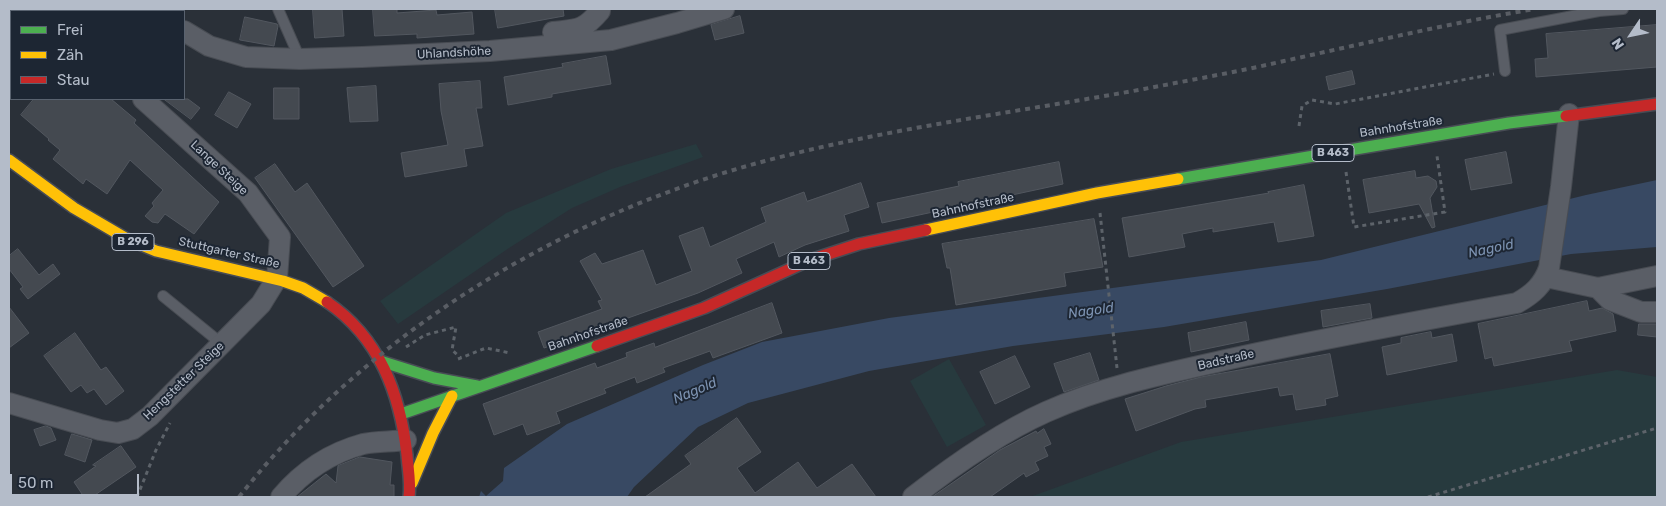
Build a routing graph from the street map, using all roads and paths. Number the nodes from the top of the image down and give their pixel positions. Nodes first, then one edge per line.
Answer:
1 (278, 9) edge
2 (600, 9) edge
3 (724, 9) edge
4 (1623, 9) edge
5 (185, 32) edge
6 (490, 51) junction
7 (300, 59) junction
8 (1505, 72) joint
9 (144, 100) edge
10 (1657, 104) edge
11 (1569, 114) junction
12 (1299, 126) dead end
13 (1434, 136) junction
14 (1343, 152) junction
15 (9, 160) edge
16 (1097, 193) junction
17 (1547, 273) junction
18 (1657, 276) edge
19 (277, 278) junction
20 (1598, 288) junction
21 (163, 296) dead end
22 (1657, 312) edge
23 (222, 344) junction
24 (403, 349) dead end
25 (461, 359) junction
26 (454, 360) dead end
27 (380, 361) junction
28 (533, 367) junction
29 (1120, 385) junction
30 (478, 386) junction
31 (452, 396) junction
32 (9, 403) edge
33 (401, 414) junction
34 (173, 418) dead end
35 (1657, 428) edge
36 (406, 440) junction
37 (411, 485) junction
38 (137, 497) edge
39 (282, 497) edge
40 (409, 497) edge
41 (913, 497) edge
42 (1428, 497) edge

1 - 7 lane
2 - 6 street
3 - 6 street, Uhlandshöhe
4 - 8 lane
5 - 7 street, Uhlandshöhe
6 - 7 street, Uhlandshöhe
8 - 12 path
9 - 19 street, Lange Steige
10 - 11 main road, Bahnhofstraße / B 463
11 - 13 main road, Bahnhofstraße / B 463
11 - 17 street
13 - 14 main road, Bahnhofstraße / B 463
13 - 14 path
14 - 16 main road, Bahnhofstraße / B 463
15 - 19 main road, Stuttgarter Straße / B 296
16 - 28 main road, Bahnhofstraße / B 463
16 - 29 path
17 - 20 street
17 - 29 street, Badstraße
18 - 20 street
19 - 23 street, Hengstetter Steige
19 - 27 main road, Stuttgarter Straße / B 296
20 - 22 street
21 - 23 lane
23 - 32 street, Hengstetter Steige
24 - 25 path
25 - 26 path
25 - 28 path
27 - 30 main road
27 - 33 main road, Stuttgarter Straße / B 296
28 - 30 main road, Bahnhofstraße / B 463
29 - 41 street, Badstraße
30 - 31 main road, Bahnhofstraße / B 463
31 - 33 main road, Bahnhofstraße / B 463
31 - 37 main road
33 - 36 main road, B 296
34 - 38 path
35 - 42 path
36 - 37 main road, B 296
36 - 39 street
37 - 40 main road, B 296

